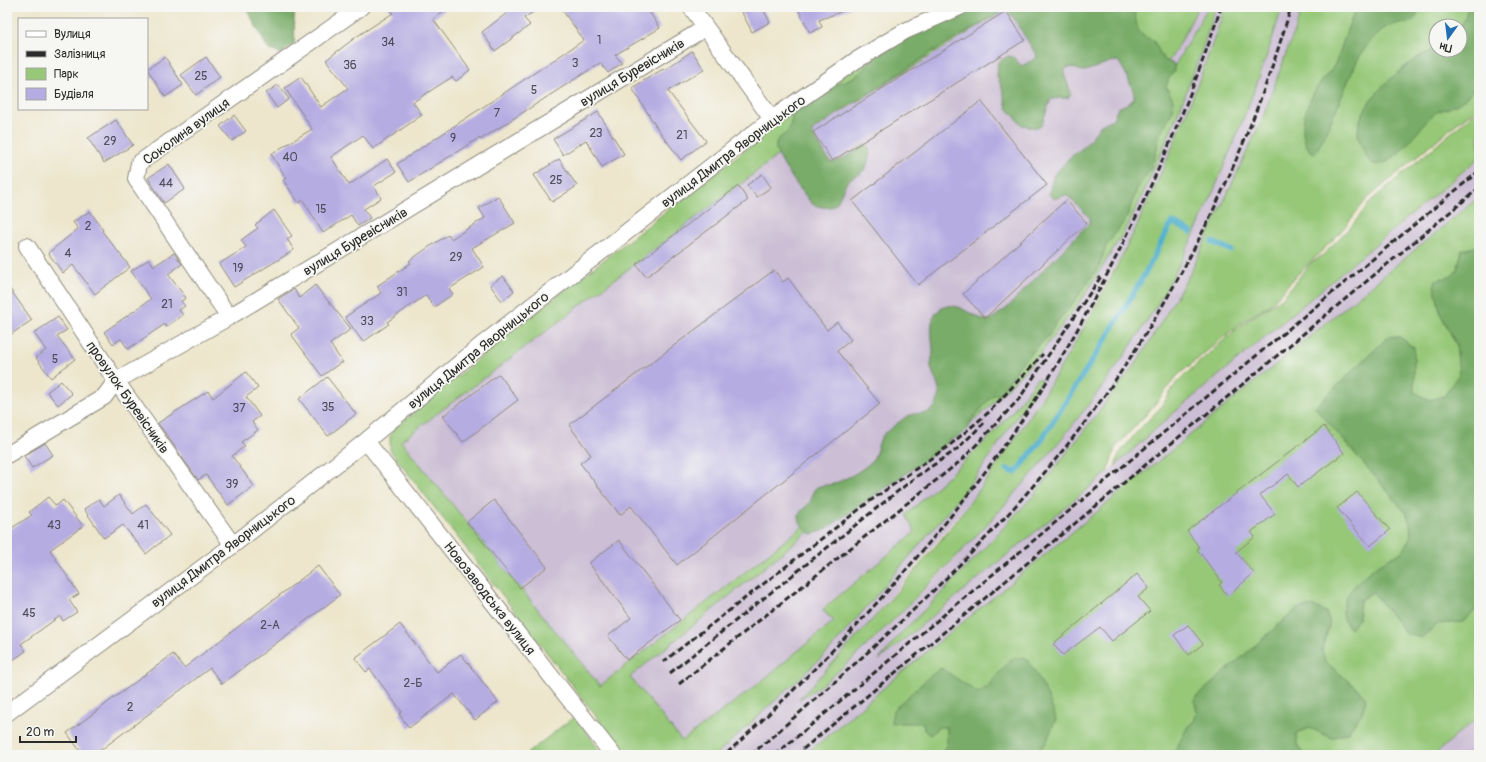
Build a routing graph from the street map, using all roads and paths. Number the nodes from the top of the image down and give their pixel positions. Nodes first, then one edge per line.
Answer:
1 (361, 7) edge
2 (690, 7) edge
3 (960, 7) edge
4 (705, 28) junction
5 (772, 119) junction
6 (27, 246) dead end
7 (229, 317) junction
8 (116, 381) junction
9 (366, 441) junction
10 (7, 455) edge
11 (233, 545) junction
12 (7, 713) edge
13 (614, 755) edge

1 - 7 street, Соколина вулиця
2 - 4 street
3 - 5 street, вулиця Дмитра Яворницького
4 - 5 street
4 - 7 street, вулиця Буревісників
5 - 9 street, вулиця Дмитра Яворницького
6 - 8 street, провулок Буревісників
7 - 8 street, вулиця Буревісників
8 - 10 street, вулиця Буревісників
8 - 11 street, провулок Буревісників
9 - 11 street, вулиця Дмитра Яворницького
9 - 13 street, Новозаводська вулиця
11 - 12 street, вулиця Дмитра Яворницького

